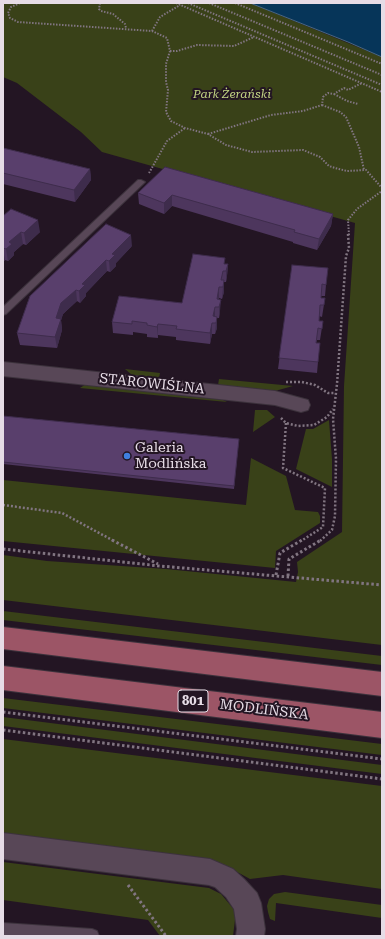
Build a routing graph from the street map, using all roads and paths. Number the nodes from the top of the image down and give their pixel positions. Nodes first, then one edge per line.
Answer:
1 (20, 3) edge
2 (100, 3) edge
3 (176, 3) edge
4 (188, 3) edge
5 (209, 3) edge
6 (235, 3) edge
7 (192, 4) edge
8 (180, 5) junction
9 (187, 8) junction
10 (126, 28) junction
11 (152, 31) junction
12 (254, 37) junction
13 (170, 51) junction
14 (382, 64) edge
15 (382, 75) edge
16 (362, 82) junction
17 (382, 85) edge
18 (382, 92) edge
19 (334, 94) junction
20 (358, 104) dead end
21 (322, 105) junction
22 (185, 128) junction
23 (208, 134) junction
24 (153, 165) dead end
25 (364, 170) junction
26 (140, 182) dead end
27 (382, 188) edge
28 (382, 191) edge
29 (3, 312) edge
30 (3, 369) edge
31 (301, 405) dead end
32 (286, 423) dead end
33 (3, 505) edge
34 (3, 549) edge
35 (160, 566) junction
36 (276, 575) junction
37 (288, 576) junction
38 (382, 584) edge
39 (3, 638) edge
40 (3, 678) edge
41 (382, 684) edge
42 (3, 712) edge
43 (382, 725) edge
44 (3, 730) edge
45 (382, 759) edge
46 (382, 779) edge
47 (3, 846) edge
48 (111, 859) junction
49 (3, 930) edge
50 (92, 936) edge
51 (166, 936) edge
52 (250, 936) edge

1 - 10 path
2 - 10 path
3 - 8 path
4 - 7 path
5 - 15 path
6 - 14 path
7 - 9 path
7 - 17 path
8 - 9 path
8 - 11 path
9 - 12 path
10 - 11 path
11 - 13 path
12 - 13 path
12 - 16 path
13 - 22 path
16 - 18 path
16 - 19 path
19 - 20 path
19 - 21 path
21 - 23 path
21 - 25 path
22 - 23 path
22 - 24 path
23 - 25 path
25 - 27 path
26 - 29 lane
28 - 37 path
30 - 31 street, STAROWIŚLNA
32 - 36 path
33 - 35 path
34 - 35 path
35 - 36 path
36 - 37 path
37 - 38 path
39 - 41 main road
40 - 43 main road, MODLIŃSKA / 801
42 - 45 path
44 - 46 path
47 - 48 street
48 - 51 path
48 - 52 street
49 - 50 lane

